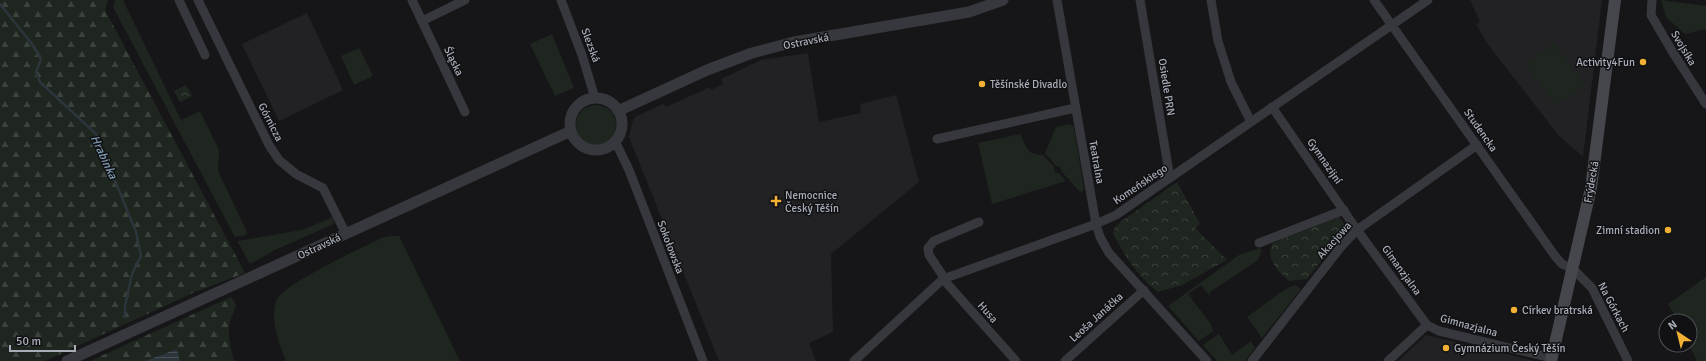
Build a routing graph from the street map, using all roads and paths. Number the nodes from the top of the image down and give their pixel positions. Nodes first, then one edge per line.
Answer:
1 (179, 0) edge
2 (198, 0) edge
3 (412, 0) edge
4 (465, 0) edge
5 (561, 0) edge
6 (1002, 0) edge
7 (1057, 0) edge
8 (1140, 0) edge
9 (1211, 0) edge
10 (1374, 0) edge
11 (1428, 0) edge
12 (1615, 0) edge
13 (1652, 0) edge
14 (422, 21) junction
15 (1392, 26) junction
16 (205, 55) dead end
17 (596, 98) junction
18 (1706, 104) edge
19 (1272, 107) junction
20 (1076, 108) junction
21 (618, 111) junction
22 (465, 112) dead end
23 (1251, 122) junction
24 (571, 132) junction
25 (937, 139) dead end
26 (615, 141) junction
27 (1477, 145) junction
28 (1170, 178) junction
29 (1344, 210) junction
30 (979, 222) dead end
31 (1096, 224) junction
32 (1358, 230) junction
33 (346, 234) junction
34 (1260, 243) dead end
35 (1573, 269) junction
36 (944, 279) junction
37 (1144, 290) junction
38 (1427, 325) junction
39 (1552, 359) edge
40 (67, 361) edge
41 (703, 361) edge
42 (854, 361) edge
43 (1016, 361) edge
44 (1065, 361) edge
45 (1207, 361) edge
46 (1252, 361) edge
47 (1388, 361) edge
48 (1628, 361) edge

1 - 16 street
2 - 33 street, Górnicza
3 - 14 street, Śląska
4 - 14 street
5 - 17 street, Slezská
6 - 21 street, Ostravská
7 - 20 street, Teatralna
8 - 28 street, Osiedle PRN
9 - 23 street
10 - 15 street, Studencka
11 - 15 street, Komeńskiego
12 - 35 main road, Frýdecká
13 - 18 street, Svojsíka
14 - 22 street, Śląska
15 - 19 street, Komeńskiego
15 - 27 street, Studencka
17 - 21 street
17 - 24 street
19 - 23 street, Komeńskiego
19 - 29 street, Gymnazijní
20 - 25 street
20 - 31 street, Teatralna
21 - 26 street
23 - 28 street, Komeńskiego
24 - 26 street
24 - 33 street, Ostravská
26 - 41 street, Sokołowska
27 - 32 street, Akacjowa
27 - 35 street, Studencka
28 - 31 street, Komeńskiego
29 - 32 street, Gymnazijní
29 - 34 street
30 - 36 street, Husa
31 - 36 street, Komeńskiego
31 - 37 street, Teatralna
32 - 38 street, Gimanzjalna
32 - 46 street, Akacjowa
33 - 40 street, Ostravská
35 - 39 main road, Frýdecká
35 - 48 street, Na Górkach
36 - 42 street, Komeńskiego
36 - 43 street, Husa
37 - 44 street, Leoša Janáčka
37 - 45 street, Teatralna
38 - 39 street, Gimnazjalna
38 - 47 street

